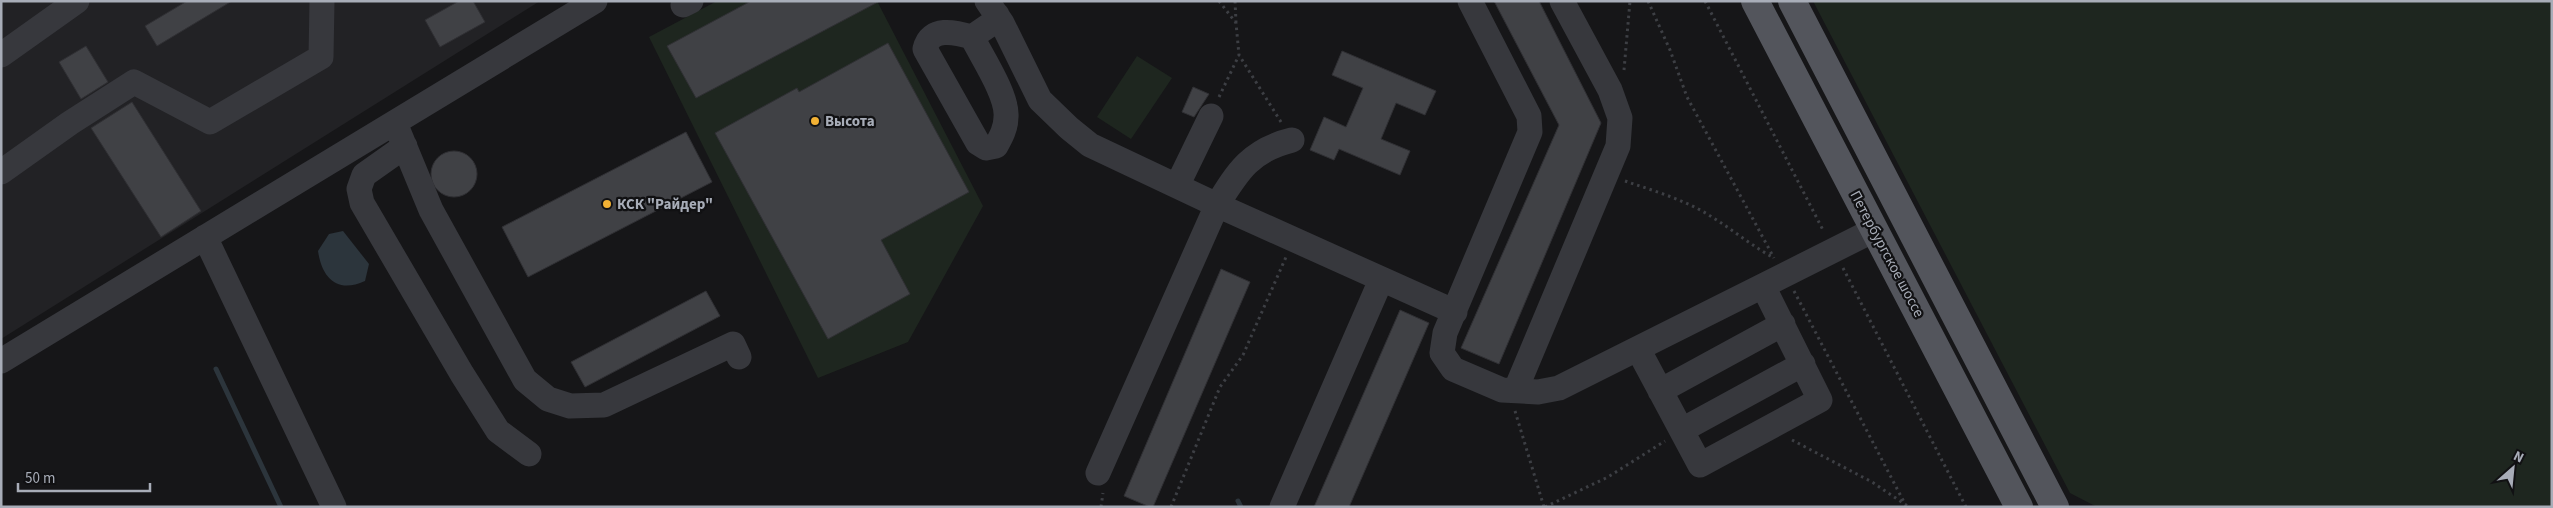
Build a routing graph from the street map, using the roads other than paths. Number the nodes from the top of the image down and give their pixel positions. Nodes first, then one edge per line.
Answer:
1 (77, 1) edge
2 (322, 1) edge
3 (595, 1) edge
4 (1470, 1) edge
5 (1562, 1) edge
6 (1755, 1) edge
7 (1792, 1) edge
8 (992, 8) edge
9 (972, 37) dead end
10 (1, 55) edge
11 (1211, 116) road end
12 (395, 122) junction
13 (1292, 140) road end
14 (405, 146) junction
15 (1, 172) edge
16 (1177, 186) junction
17 (1217, 205) junction
18 (1874, 230) junction
19 (205, 238) junction
20 (1381, 280) junction
21 (1774, 281) junction
22 (1455, 312) junction
23 (1783, 324) junction
24 (1638, 349) junction
25 (739, 356) dead end
26 (1, 361) edge
27 (1803, 364) junction
28 (1516, 389) junction
29 (1660, 391) junction
30 (1675, 434) junction
31 (530, 454) dead end
32 (1098, 473) dead end
33 (334, 507) edge
34 (1282, 507) edge
35 (2019, 507) edge
36 (2054, 507) edge

1 - 10 street
2 - 15 street
3 - 12 street
4 - 22 street
5 - 28 street
6 - 18 main road, Петербургское шоссе
7 - 36 main road
8 - 9 street
8 - 16 street
11 - 16 street
12 - 14 street
12 - 19 street
13 - 17 street
14 - 25 street
14 - 31 street
16 - 17 street
17 - 20 street
17 - 32 street
18 - 21 street
18 - 35 main road, Петербургское шоссе
19 - 26 street
19 - 33 street
20 - 22 street
20 - 34 street
21 - 23 street
21 - 24 street
22 - 28 street
23 - 27 street
23 - 29 street
24 - 28 street
24 - 29 street
27 - 30 street
27 - 30 street
29 - 30 street

